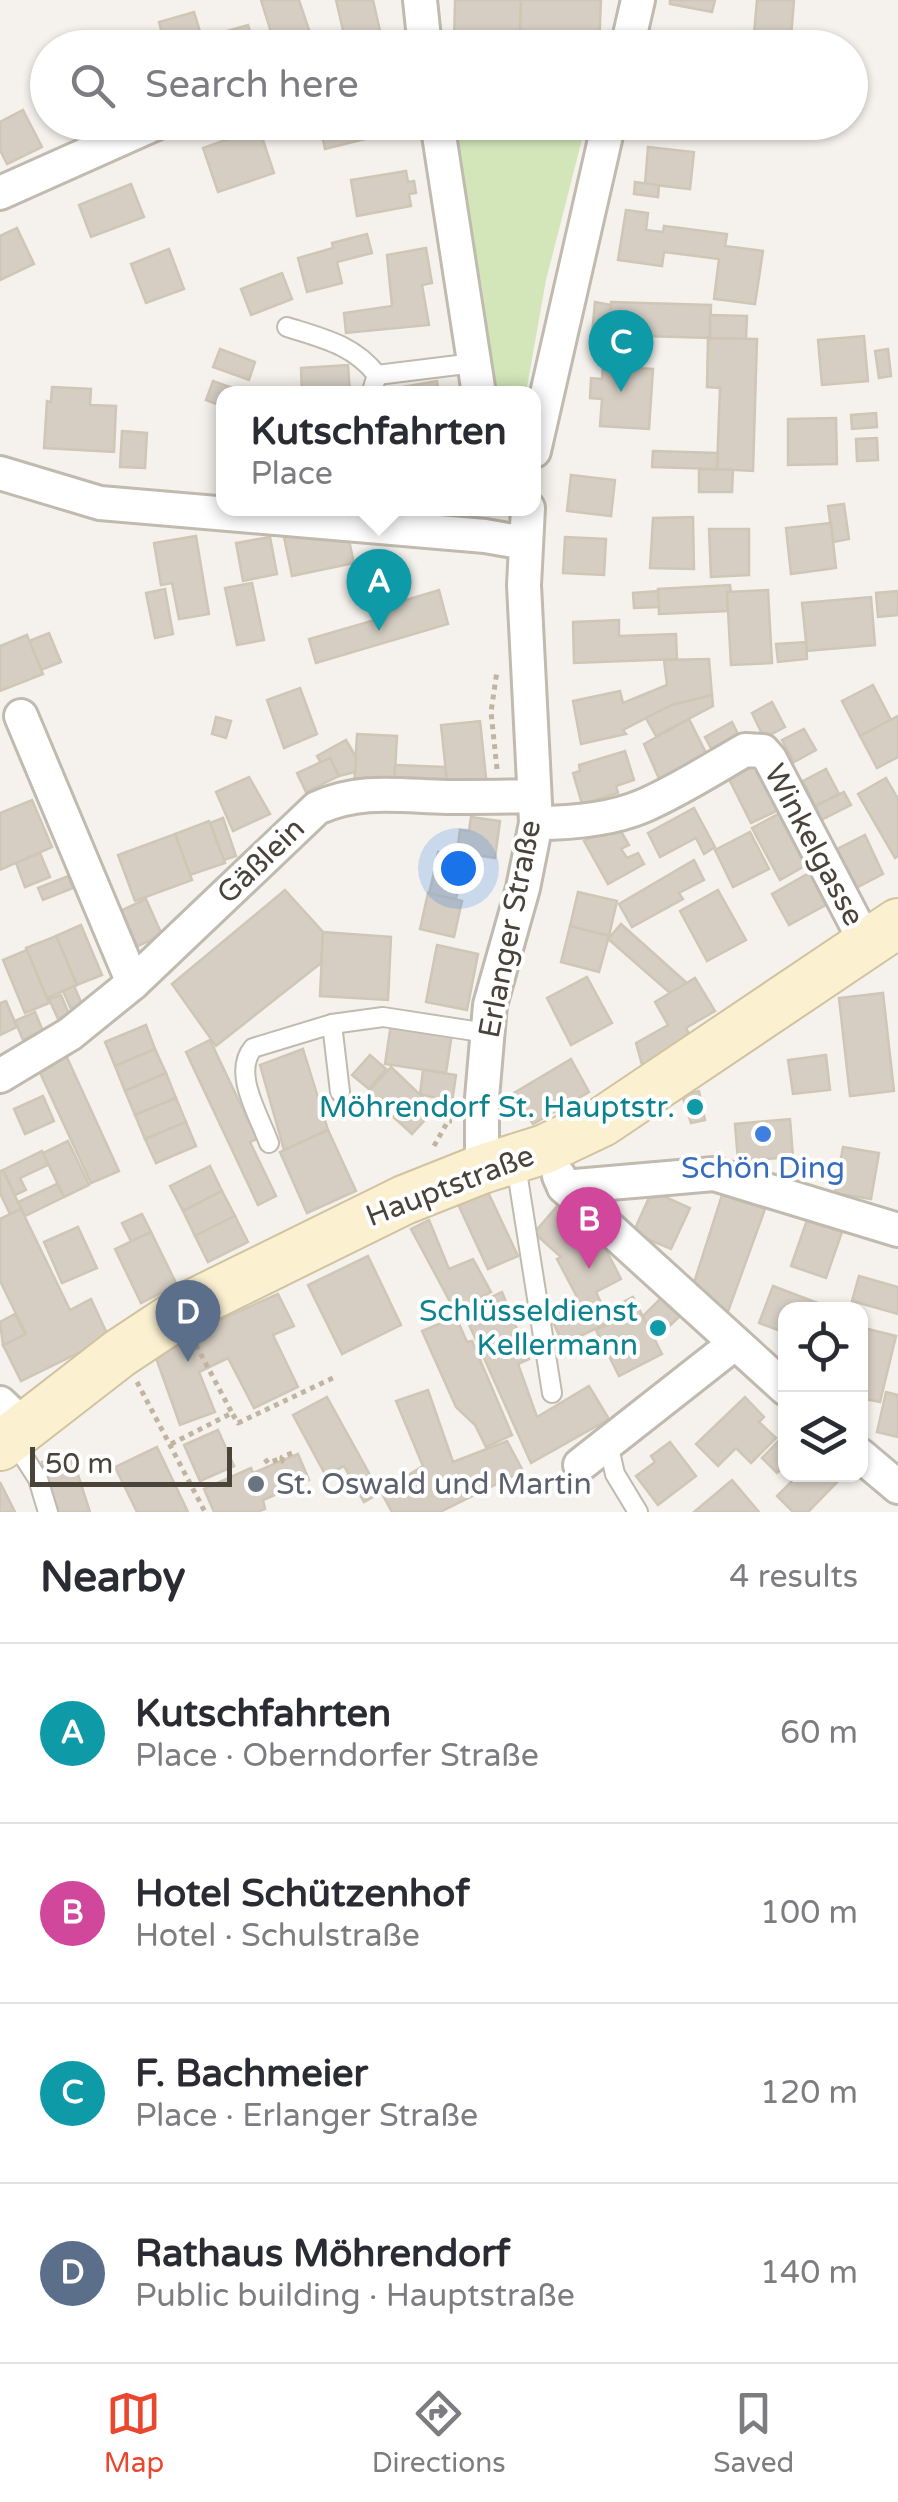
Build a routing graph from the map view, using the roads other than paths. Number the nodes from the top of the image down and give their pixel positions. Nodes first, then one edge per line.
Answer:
1 (420, 0) edge
2 (638, 0) edge
3 (421, 30) edge
4 (630, 30) edge
5 (119, 140) edge
6 (440, 140) edge
7 (605, 140) edge
8 (0, 193) edge
9 (287, 327) dead end
10 (377, 375) junction
11 (476, 378) edge
12 (374, 386) edge
13 (541, 415) edge
14 (0, 473) edge
15 (216, 513) edge
16 (252, 516) edge
17 (527, 516) edge
18 (524, 543) junction
19 (21, 716) dead end
20 (535, 809) junction
21 (882, 933) edge
22 (133, 983) junction
23 (332, 1024) junction
24 (487, 1033) junction
25 (0, 1076) edge
26 (340, 1092) dead end
27 (269, 1143) dead end
28 (527, 1166) junction
29 (898, 1230) edge
30 (734, 1344) junction
31 (778, 1382) edge
32 (552, 1392) dead end
33 (9, 1428) edge
34 (608, 1444) junction
35 (868, 1461) edge
36 (580, 1465) dead end
37 (898, 1487) edge
38 (48, 1512) edge
39 (638, 1512) edge

1 - 3 street
2 - 4 street
5 - 8 street
6 - 11 street
7 - 13 street
9 - 10 lane
10 - 11 lane
10 - 12 lane
14 - 15 street
16 - 18 street
17 - 18 street, Erlanger Straße
18 - 20 street, Erlanger Straße
19 - 22 street
20 - 21 street, Winkelgasse
20 - 22 street, Gäßlein
20 - 24 street, Erlanger Straße
21 - 28 street, Hauptstraße
22 - 25 street, Gäßlein
23 - 24 lane
23 - 26 lane
23 - 27 lane
24 - 28 street, Erlanger Straße
28 - 29 street
28 - 30 street
28 - 32 lane
28 - 33 street, Hauptstraße
30 - 31 street
30 - 34 street
33 - 38 lane
34 - 36 street
34 - 39 lane
35 - 37 street

